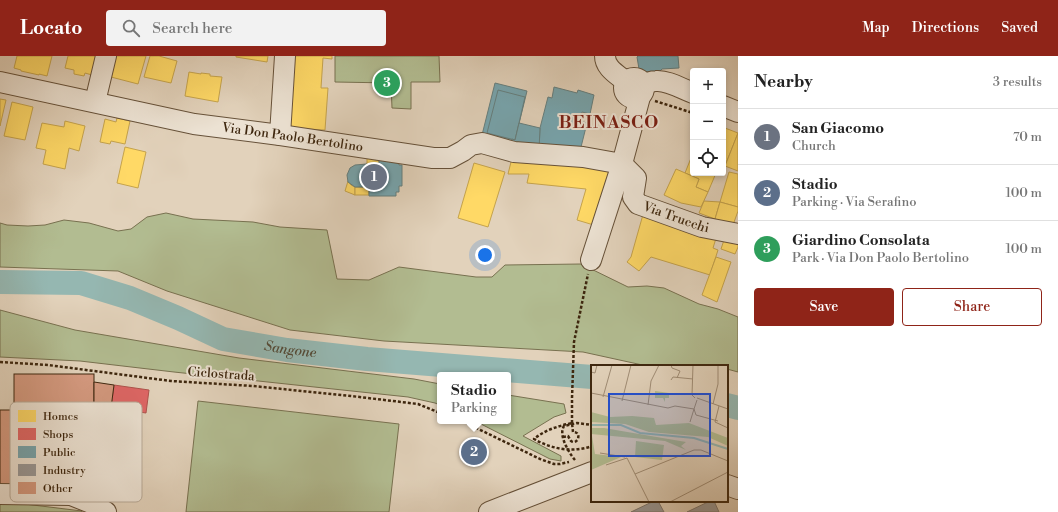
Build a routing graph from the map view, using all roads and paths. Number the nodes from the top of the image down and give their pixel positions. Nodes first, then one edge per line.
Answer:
1 (106, 56) edge
2 (285, 56) edge
3 (605, 56) edge
4 (0, 82) edge
5 (636, 88) junction
6 (690, 92) edge
7 (95, 102) junction
8 (726, 107) edge
9 (690, 111) edge
10 (738, 112) edge
11 (280, 135) junction
12 (622, 164) junction
13 (738, 234) edge
14 (591, 260) joint
15 (0, 362) edge
16 (437, 412) edge
17 (572, 423) junction
18 (468, 424) edge
19 (591, 425) edge
20 (563, 437) junction
21 (591, 446) edge
22 (575, 460) junction
23 (586, 466) edge
24 (728, 485) edge
25 (738, 489) edge
26 (0, 494) edge
27 (10, 494) edge
28 (91, 502) edge
29 (106, 512) edge
30 (489, 512) edge

1 - 7 street
2 - 11 street
3 - 5 street
4 - 7 street, Via Don Paolo Bertolino
5 - 6 street
5 - 9 path
5 - 12 street
7 - 11 street, Via Don Paolo Bertolino
8 - 10 street
11 - 12 street, Via Don Paolo Bertolino
12 - 13 street, Via Trucchi
12 - 14 street
14 - 17 path
15 - 16 path, Ciclostrada
17 - 20 path, bridge
17 - 21 path, bridge
18 - 22 path
19 - 20 path
20 - 22 path
22 - 23 path
23 - 30 street
24 - 25 street
26 - 27 street
28 - 29 street

